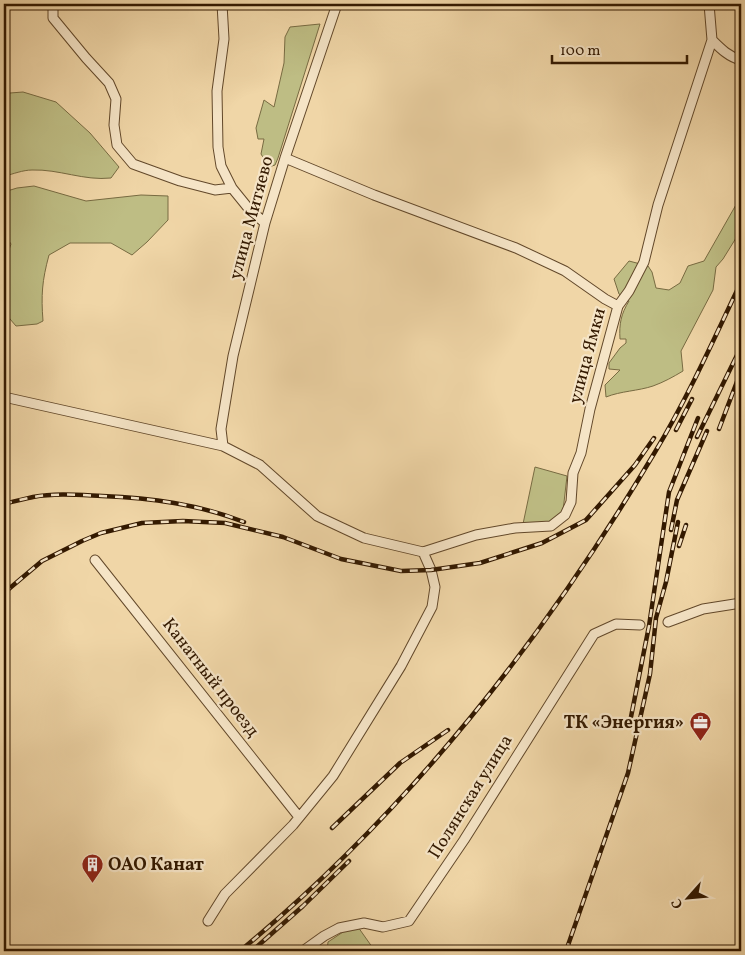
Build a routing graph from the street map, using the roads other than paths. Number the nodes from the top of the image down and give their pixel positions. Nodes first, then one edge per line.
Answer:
1 (53, 4) edge
2 (222, 4) edge
3 (337, 4) edge
4 (710, 4) edge
5 (712, 40) junction
6 (741, 60) edge
7 (285, 158) junction
8 (232, 188) junction
9 (265, 223) junction
10 (618, 306) junction
11 (4, 397) edge
12 (222, 446) junction
13 (423, 552) junction
14 (95, 560) dead end
15 (741, 603) edge
16 (668, 622) dead end
17 (640, 625) dead end
18 (299, 817) junction
19 (208, 921) dead end
20 (303, 951) edge

1 - 8 street, улица Митяево
2 - 8 street
3 - 7 street, улица Митяево
4 - 5 street, улица Ямки
5 - 6 street
5 - 10 street, улица Ямки
7 - 9 street, улица Митяево
7 - 10 street
8 - 9 street
9 - 12 street, улица Митяево
10 - 13 street, улица Ямки
11 - 12 street
12 - 13 street
13 - 18 street
14 - 18 street, Канатный проезд
15 - 16 street
17 - 20 street, Полянская улица
18 - 19 street

